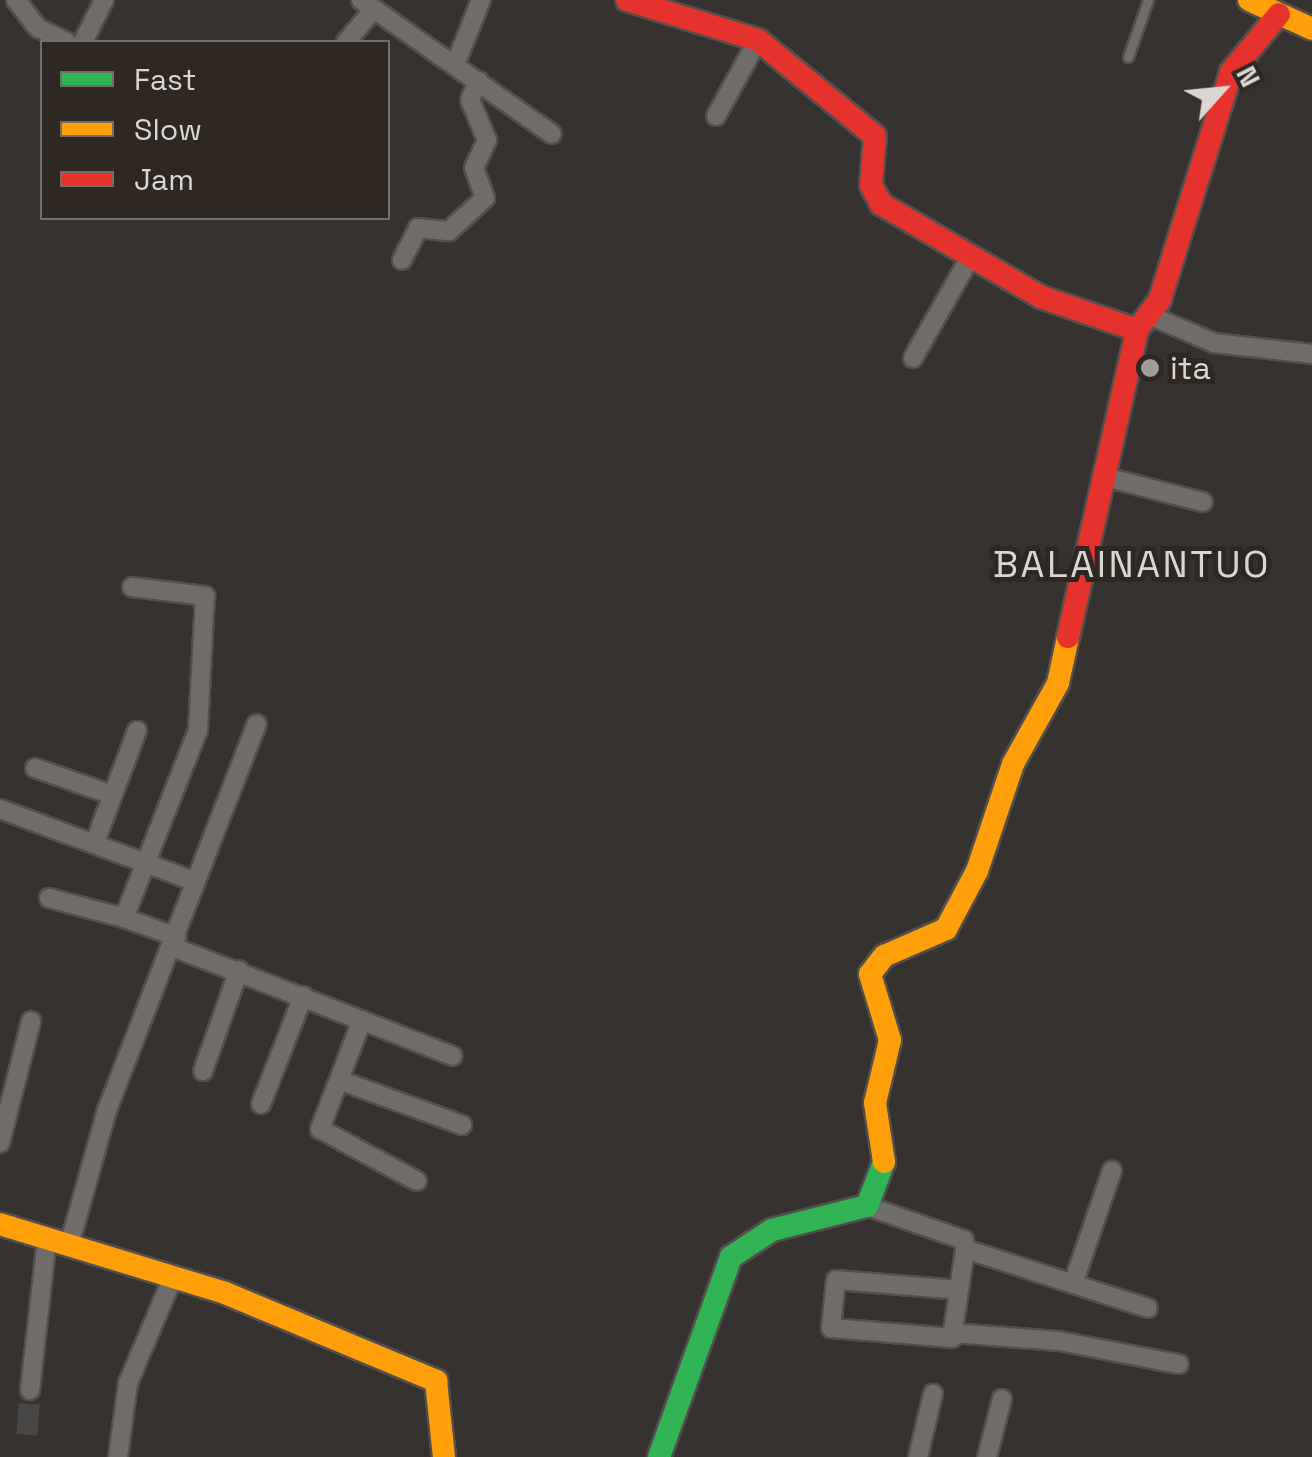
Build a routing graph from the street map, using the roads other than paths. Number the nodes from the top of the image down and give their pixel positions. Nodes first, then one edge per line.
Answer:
1 (16, 0) edge
2 (104, 0) edge
3 (481, 0) edge
4 (628, 0) edge
5 (1148, 0) edge
6 (367, 4) edge
7 (1266, 6) edge
8 (1312, 29) edge
9 (62, 40) edge
10 (84, 40) edge
11 (347, 40) edge
12 (758, 40) junction
13 (1128, 57) dead end
14 (455, 64) junction
15 (478, 81) junction
16 (716, 116) dead end
17 (552, 134) dead end
18 (970, 256) junction
19 (402, 260) dead end
20 (1142, 323) junction
21 (1312, 354) edge
22 (913, 358) dead end
23 (1105, 477) junction
24 (1203, 502) dead end
25 (132, 587) dead end
26 (257, 724) dead end
27 (137, 731) dead end
28 (35, 768) dead end
29 (112, 795) junction
30 (0, 809) edge
31 (95, 842) junction
32 (145, 862) junction
33 (196, 882) junction
34 (49, 898) dead end
35 (124, 918) junction
36 (175, 942) junction
37 (239, 970) junction
38 (304, 996) junction
39 (31, 1020) dead end
40 (362, 1020) junction
41 (452, 1056) dead end
42 (203, 1070) dead end
43 (339, 1080) junction
44 (5, 1103) edge
45 (262, 1104) dead end
46 (462, 1125) dead end
47 (0, 1143) edge
48 (1112, 1172) dead end
49 (418, 1181) dead end
50 (867, 1206) junction
51 (0, 1224) edge
52 (58, 1242) junction
53 (966, 1249) junction
54 (173, 1276) junction
55 (1073, 1284) junction
56 (959, 1290) junction
57 (1148, 1308) dead end
58 (953, 1333) junction
59 (1180, 1364) dead end
60 (30, 1390) dead end
61 (933, 1394) dead end
62 (1002, 1399) dead end
63 (990, 1456) edge
64 (118, 1457) edge
65 (444, 1457) edge
66 (659, 1457) edge
67 (918, 1457) edge

1 - 9 street
2 - 10 street
3 - 14 street
4 - 12 street
5 - 13 lane
6 - 11 street
6 - 14 street
7 - 8 street
7 - 20 street
12 - 16 street
12 - 18 street
14 - 15 street
15 - 17 street
15 - 19 street
18 - 20 street
18 - 22 street
20 - 21 street
20 - 23 street
23 - 24 street
23 - 50 street
25 - 32 street
26 - 33 street
27 - 29 street
28 - 29 street
29 - 31 street
30 - 31 street
31 - 32 street
32 - 33 street
32 - 35 street
33 - 36 street
34 - 35 street
35 - 36 street
36 - 37 street
36 - 52 street
37 - 38 street
37 - 42 street
38 - 40 street
38 - 45 street
39 - 44 street
40 - 41 street
40 - 43 street
43 - 46 street
43 - 49 street
44 - 47 street
48 - 55 street
50 - 53 street
50 - 66 street
51 - 52 street
52 - 54 street
52 - 60 street
53 - 55 street
53 - 56 street
54 - 64 street
54 - 65 street
55 - 57 street
56 - 58 street
56 - 58 street
58 - 59 street
61 - 67 street
62 - 63 street

